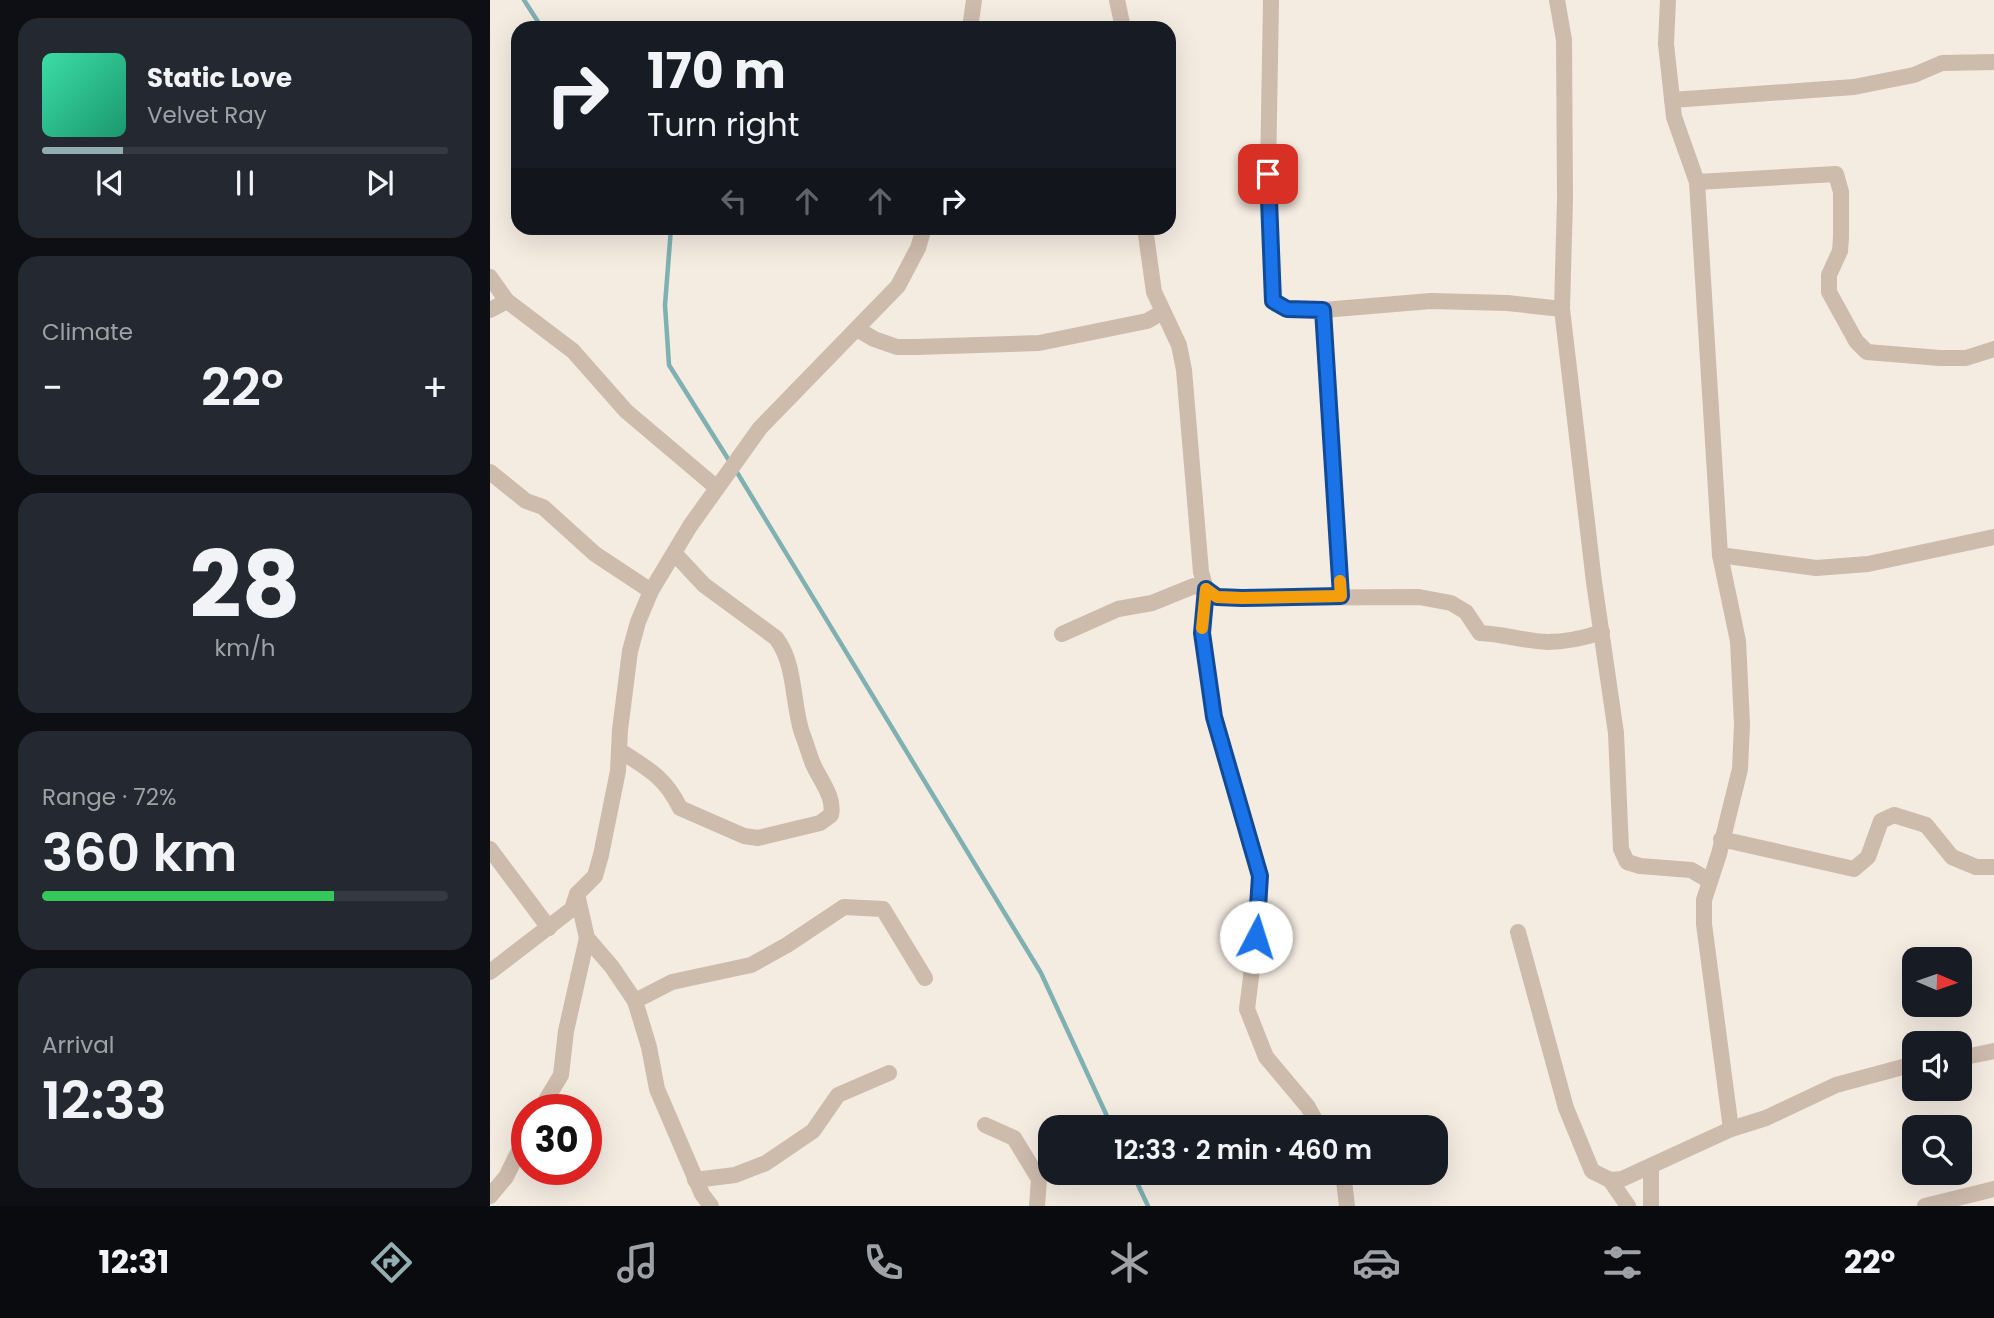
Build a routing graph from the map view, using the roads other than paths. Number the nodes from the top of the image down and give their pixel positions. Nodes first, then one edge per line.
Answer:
1 (974, 0) edge
2 (1117, 0) edge
3 (1271, 0) edge
4 (1557, 0) edge
5 (1668, 0) edge
6 (971, 21) edge
7 (1122, 21) edge
8 (1994, 62) edge
9 (1672, 100) junction
10 (1697, 182) junction
11 (922, 235) edge
12 (1146, 235) edge
13 (490, 277) edge
14 (507, 301) junction
15 (1562, 309) junction
16 (490, 310) edge
17 (1323, 310) junction
18 (1163, 312) junction
19 (857, 329) junction
20 (1994, 349) edge
21 (490, 472) edge
22 (717, 488) junction
23 (1994, 537) edge
24 (675, 554) junction
25 (1720, 555) junction
26 (1206, 589) junction
27 (651, 592) junction
28 (1341, 596) junction
29 (1602, 632) junction
30 (1062, 634) dead end
31 (619, 750) junction
32 (1721, 839) junction
33 (490, 849) edge
34 (1994, 867) edge
35 (1710, 881) junction
36 (577, 894) junction
37 (549, 928) junction
38 (1518, 932) dead end
39 (587, 938) junction
40 (490, 972) edge
41 (925, 978) dead end
42 (635, 1001) junction
43 (1994, 1051) edge
44 (1972, 1056) edge
45 (1902, 1067) edge
46 (889, 1073) dead end
47 (550, 1094) edge
48 (1312, 1115) edge
49 (985, 1125) dead end
50 (1731, 1129) junction
51 (511, 1167) edge
52 (1651, 1167) junction
53 (695, 1180) junction
54 (1610, 1180) junction
55 (1345, 1185) edge
56 (1994, 1189) edge
57 (490, 1196) edge
58 (710, 1206) edge
59 (1037, 1206) edge
60 (1347, 1206) edge
61 (1628, 1206) edge
62 (1651, 1206) edge
63 (1925, 1206) edge

1 - 6 street
2 - 7 street
3 - 17 street
4 - 15 street
5 - 9 street
8 - 9 street
9 - 10 street
10 - 20 street
10 - 25 street
11 - 19 street
12 - 18 street
13 - 14 street
14 - 16 street
14 - 22 street
15 - 17 street
15 - 29 street
17 - 28 street
18 - 19 street
18 - 26 street
19 - 22 street
21 - 27 street
22 - 24 street
23 - 25 street
24 - 27 street
24 - 31 street
25 - 32 street
26 - 28 street
26 - 30 street
26 - 48 street
27 - 31 street
28 - 29 street
29 - 35 street
31 - 36 street
32 - 34 street
32 - 35 street
33 - 37 street
35 - 50 street
36 - 37 street
36 - 39 street
37 - 40 street
38 - 54 street
39 - 42 street
39 - 47 street
41 - 42 street
42 - 53 street
43 - 44 street
45 - 50 street
46 - 53 street
49 - 59 street
50 - 52 street
51 - 57 street
52 - 54 street
52 - 62 street
53 - 58 street
54 - 61 street
55 - 60 street
56 - 63 street

